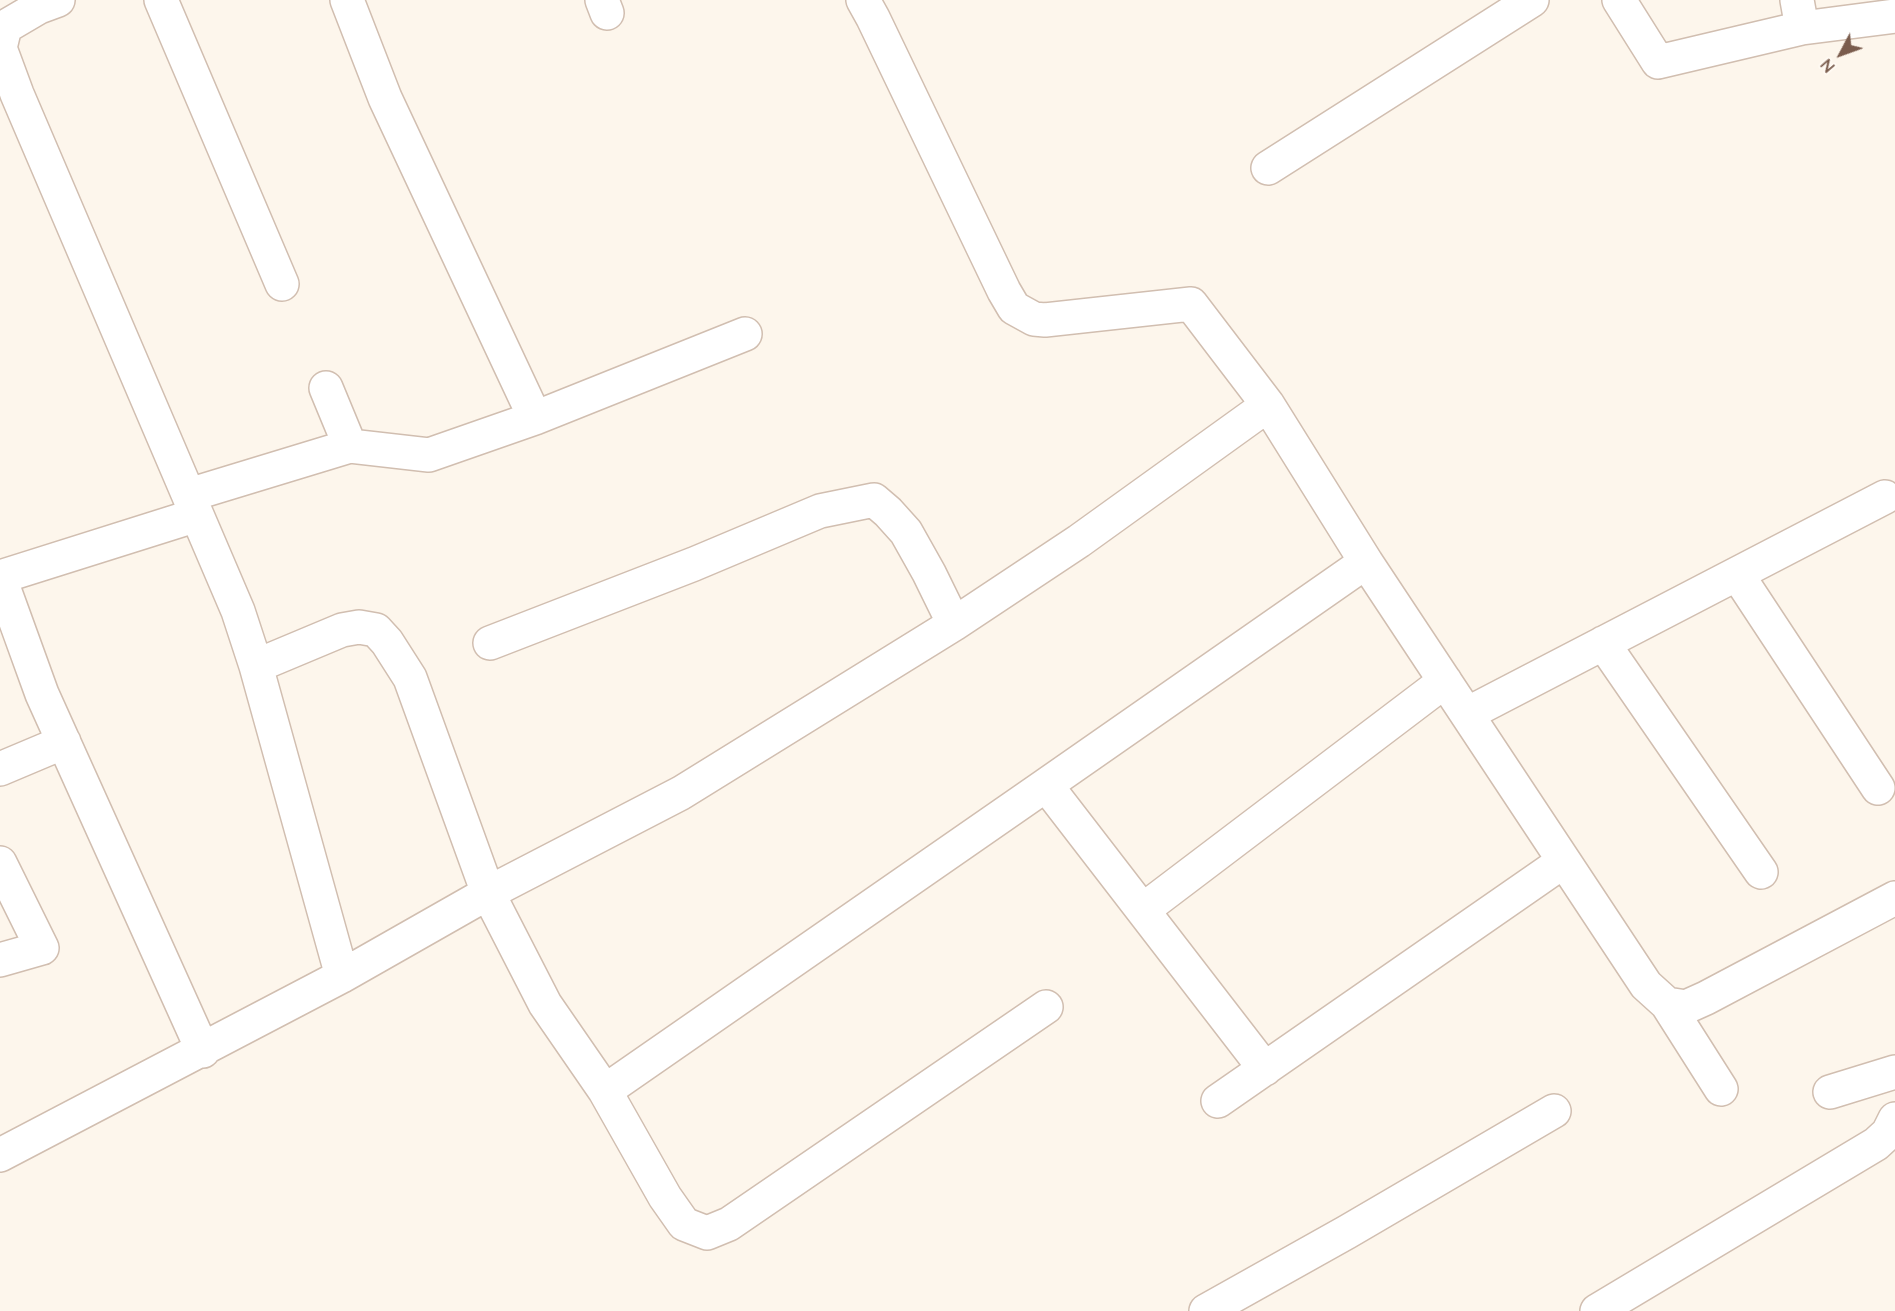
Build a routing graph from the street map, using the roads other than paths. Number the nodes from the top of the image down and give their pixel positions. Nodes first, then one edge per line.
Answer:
1 (58, 0) edge
2 (161, 0) edge
3 (347, 0) edge
4 (863, 0) edge
5 (1533, 0) edge
6 (1619, 0) edge
7 (1800, 14) edge
8 (1895, 16) edge
9 (1268, 168) dead end
10 (282, 284) dead end
11 (745, 334) dead end
12 (326, 388) dead end
13 (1268, 405) junction
14 (535, 418) junction
15 (350, 446) junction
16 (1885, 497) dead end
17 (193, 505) junction
18 (1366, 562) junction
19 (1737, 574) junction
20 (0, 577) edge
21 (954, 624) junction
22 (490, 643) dead end
23 (1603, 643) junction
24 (256, 666) junction
25 (1445, 681) junction
26 (1467, 714) junction
27 (64, 742) junction
28 (0, 769) edge
29 (1046, 785) junction
30 (1878, 788) dead end
31 (1564, 861) junction
32 (0, 863) edge
33 (1761, 872) dead end
34 (488, 893) junction
35 (1895, 898) edge
36 (1143, 910) junction
37 (0, 960) edge
38 (342, 976) junction
39 (1667, 1004) junction
40 (1046, 1006) dead end
41 (203, 1050) junction
42 (1265, 1069) junction
43 (1895, 1072) edge
44 (1721, 1089) dead end
45 (605, 1091) junction
46 (1830, 1092) dead end
47 (1218, 1101) dead end
48 (1554, 1111) dead end
49 (1895, 1119) edge
50 (0, 1155) edge
51 (1206, 1311) edge
52 (1597, 1311) edge

1 - 17 street
2 - 10 street
3 - 14 street
4 - 13 street
5 - 9 street
6 - 7 street
7 - 8 street
11 - 14 street
12 - 15 street
13 - 18 street
13 - 21 street
14 - 15 street
15 - 17 street
16 - 19 street
17 - 20 street
17 - 24 street
18 - 25 street
18 - 29 street
19 - 23 street
19 - 30 street
20 - 27 street
21 - 22 street
21 - 34 street
23 - 26 street
23 - 33 street
24 - 34 street
24 - 38 street
25 - 26 street
25 - 36 street
26 - 31 street
27 - 28 street
27 - 41 street
29 - 36 street
29 - 45 street
31 - 39 street
31 - 42 street
32 - 37 street
34 - 38 street
34 - 45 street
35 - 39 street
36 - 42 street
38 - 41 street
39 - 44 street
40 - 45 street
41 - 50 street
42 - 47 street
43 - 46 street
48 - 51 street
49 - 52 street

